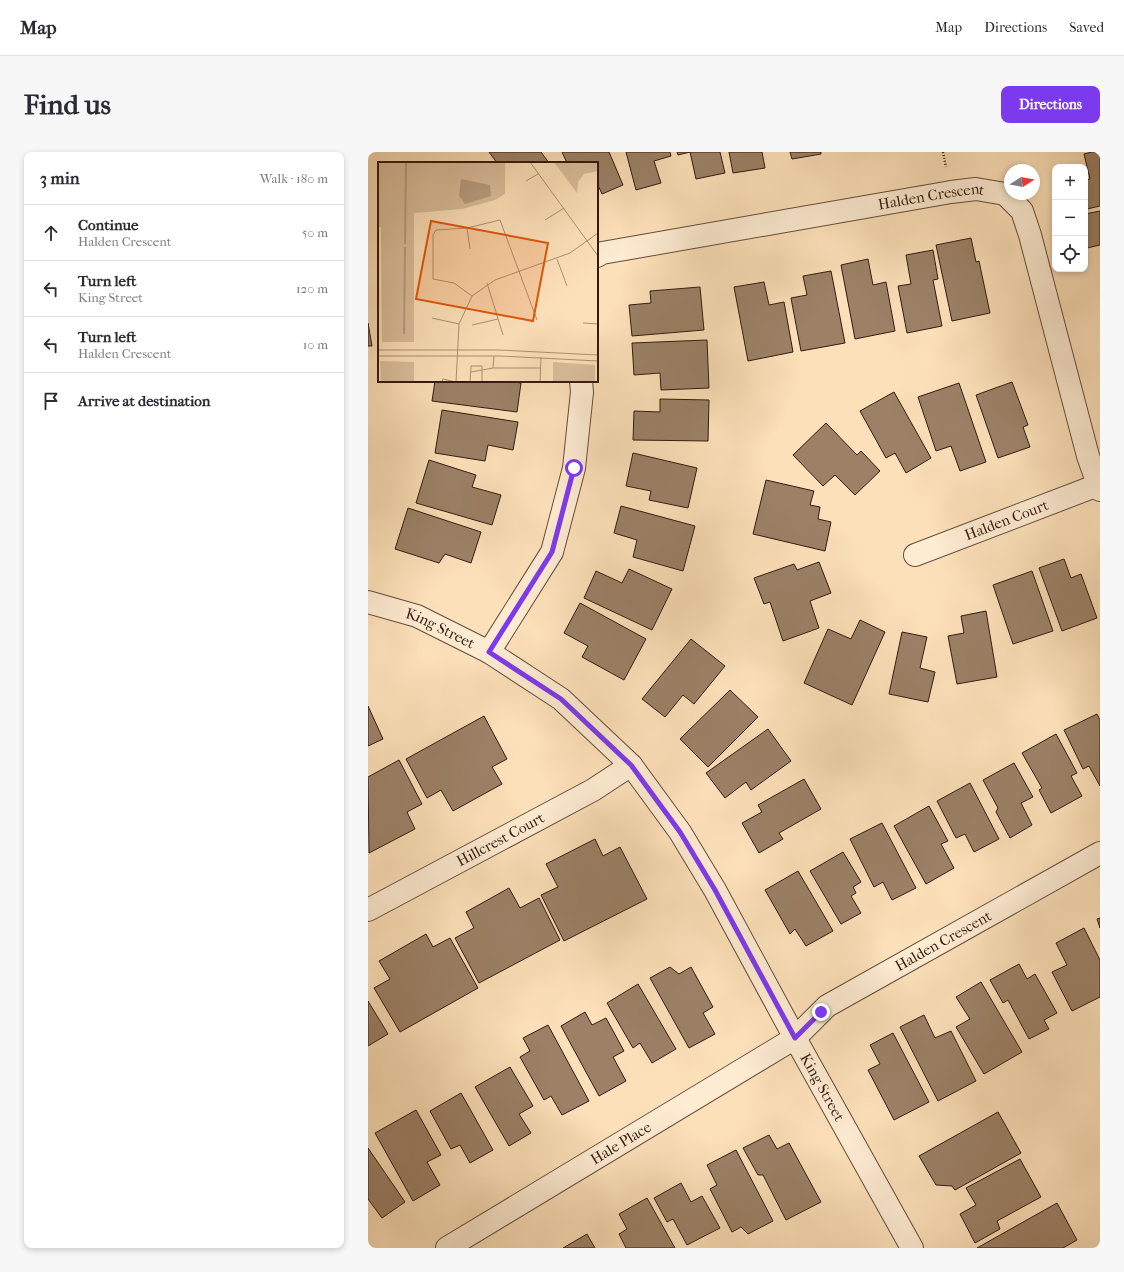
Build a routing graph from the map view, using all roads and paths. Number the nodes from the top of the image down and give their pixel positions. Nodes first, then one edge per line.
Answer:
1 (598, 255) edge
2 (581, 382) edge
3 (1099, 487) edge
4 (915, 555) dead end
5 (368, 602) edge
6 (489, 652) junction
7 (631, 765) junction
8 (1100, 853) edge
9 (368, 910) edge
10 (795, 1038) junction
11 (447, 1248) edge
12 (912, 1248) edge

1 - 3 street, Halden Crescent
2 - 6 street
3 - 4 street, Halden Court
5 - 6 street, King Street
6 - 7 street, King Street
7 - 9 street, Hillcrest Court
7 - 10 street, King Street
8 - 10 street, Halden Crescent
10 - 11 street, Hale Place
10 - 12 street, King Street

